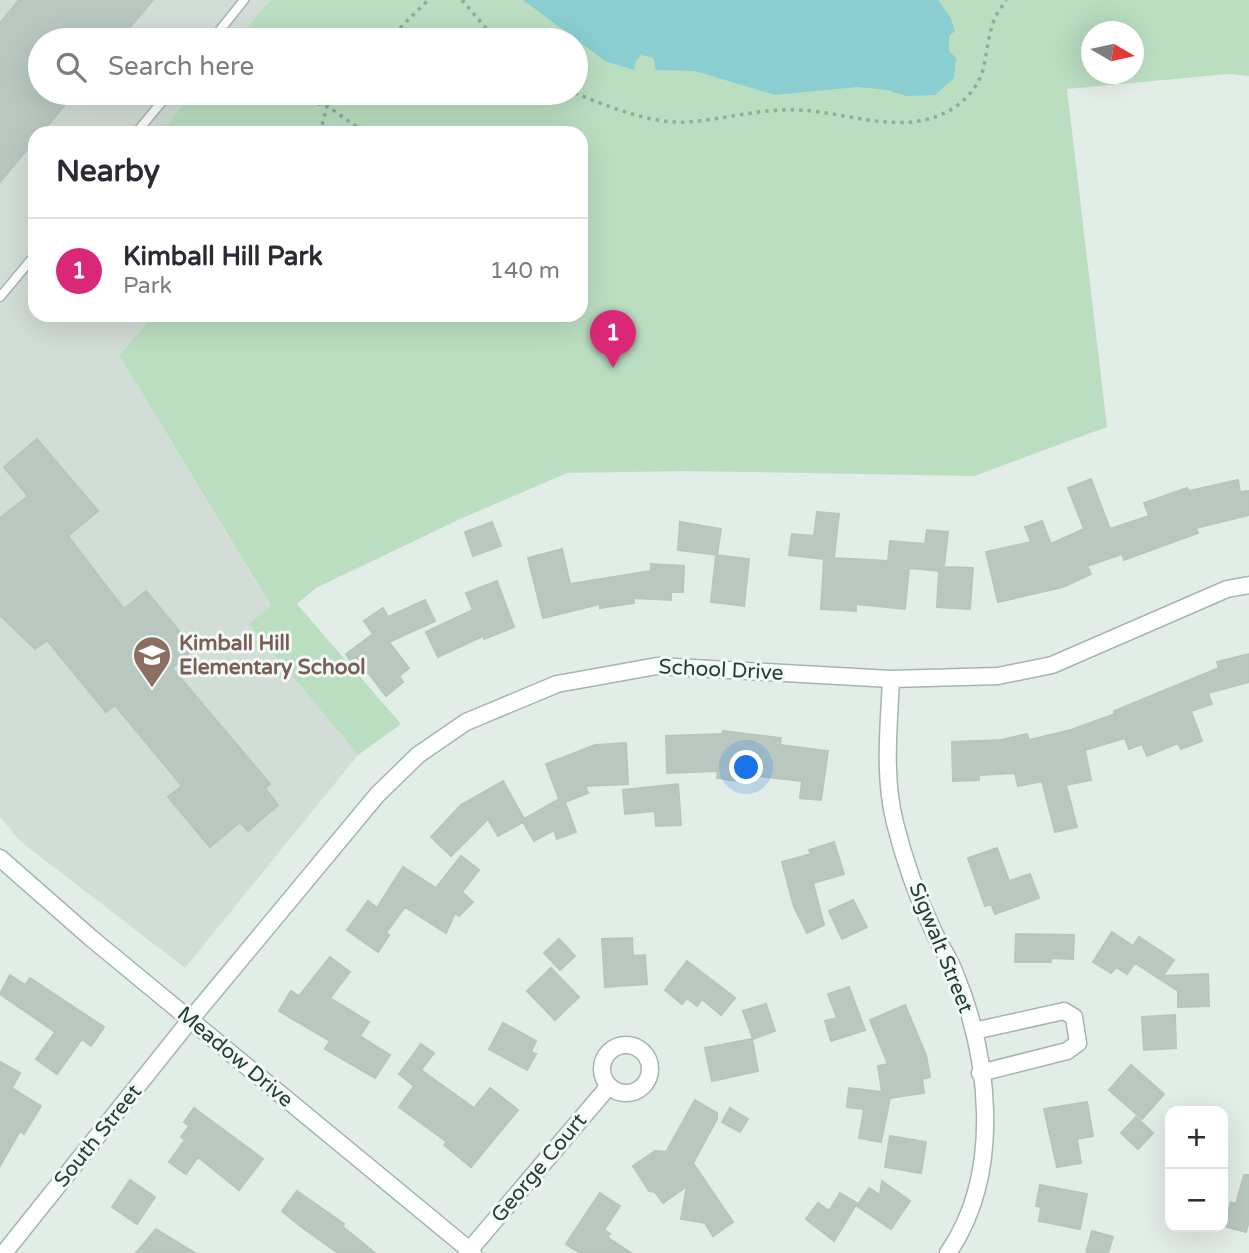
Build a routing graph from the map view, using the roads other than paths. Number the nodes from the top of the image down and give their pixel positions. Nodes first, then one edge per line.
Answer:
1 (244, 0) edge
2 (222, 28) edge
3 (159, 105) edge
4 (142, 126) edge
5 (28, 263) edge
6 (0, 297) edge
7 (1249, 585) edge
8 (891, 679) junction
9 (0, 858) edge
10 (191, 1019) junction
11 (974, 1031) junction
12 (980, 1073) junction
13 (609, 1086) dead end
14 (470, 1252) edge
15 (5, 1253) edge
16 (948, 1253) edge

1 - 2 lane
3 - 4 lane
5 - 6 lane
7 - 8 street, School Drive
8 - 10 street, School Drive
8 - 11 street, Sigwalt Street
9 - 10 street, Meadow Drive
10 - 14 street, Meadow Drive
10 - 15 street, South Street
11 - 12 street, Sigwalt Street
11 - 12 street
12 - 16 street, Sigwalt Street
13 - 14 street, George Court

